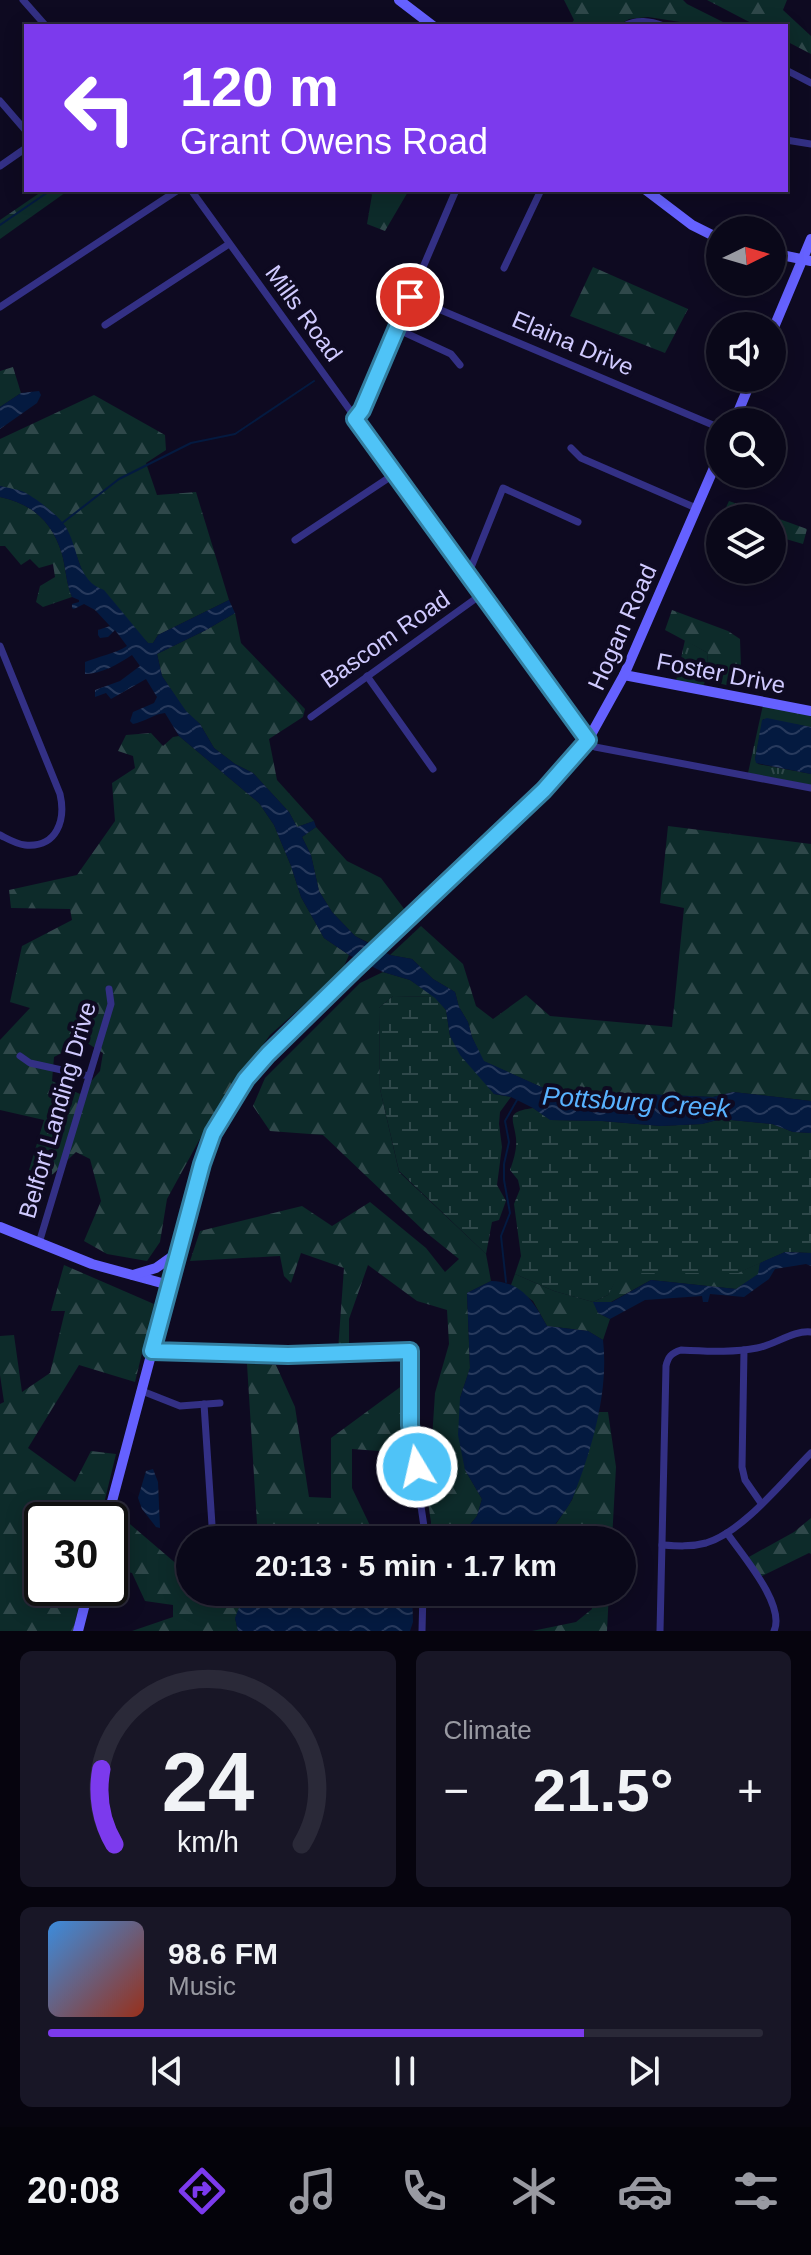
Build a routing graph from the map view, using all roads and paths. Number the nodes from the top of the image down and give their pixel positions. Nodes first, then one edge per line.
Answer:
1 (23, 0) edge
2 (399, 0) edge
3 (44, 24) edge
4 (430, 24) edge
5 (627, 24) edge
6 (657, 24) edge
7 (788, 71) edge
8 (811, 83) edge
9 (0, 101) edge
10 (24, 129) edge
11 (788, 140) edge
12 (811, 144) edge
13 (24, 149) edge
14 (0, 166) edge
15 (175, 192) edge
16 (192, 192) edge
17 (455, 192) edge
18 (540, 192) edge
19 (649, 192) edge
20 (706, 232) edge
21 (811, 239) edge
22 (229, 244) junction
23 (786, 256) edge
24 (807, 260) edge
25 (504, 268) dead end
26 (410, 297) junction
27 (0, 307) edge
28 (782, 312) edge
29 (105, 325) dead end
30 (397, 329) junction
31 (460, 365) dead end
32 (355, 419) junction
33 (706, 422) edge
34 (571, 448) dead end
35 (396, 473) junction
36 (706, 486) edge
37 (696, 508) junction
38 (578, 522) dead end
39 (295, 540) dead end
40 (468, 575) junction
41 (482, 594) junction
42 (0, 646) edge
43 (624, 675) junction
44 (367, 676) junction
45 (811, 711) edge
46 (311, 717) dead end
47 (588, 740) junction
48 (433, 769) dead end
49 (811, 788) edge
50 (0, 835) edge
51 (109, 989) dead end
52 (20, 1056) dead end
53 (89, 1076) junction
54 (0, 1227) edge
55 (39, 1243) junction
56 (177, 1253) junction
57 (131, 1275) junction
58 (169, 1285) junction
59 (811, 1332) edge
60 (744, 1350) junction
61 (152, 1351) junction
62 (142, 1391) junction
63 (220, 1403) dead end
64 (204, 1404) junction
65 (811, 1453) edge
66 (112, 1502) edge
67 (761, 1503) junction
68 (212, 1526) edge
69 (424, 1526) edge
70 (727, 1533) junction
71 (662, 1545) junction
72 (84, 1606) edge
73 (423, 1606) edge
74 (78, 1631) edge
75 (422, 1631) edge
76 (660, 1631) edge
77 (774, 1631) edge

1 - 3 street
2 - 4 main road
5 - 6 street
7 - 8 street
9 - 10 street
11 - 12 street
13 - 14 street
15 - 27 street
16 - 22 street, Mills Road
17 - 26 street
18 - 25 street
19 - 20 main road
21 - 24 main road
22 - 29 street
22 - 32 street, Mills Road
23 - 24 main road
24 - 28 main road
26 - 30 street
26 - 33 street, Elaina Drive
30 - 31 street
30 - 32 street
32 - 35 street, Mills Road
34 - 37 street
35 - 39 street
35 - 40 street, Mills Road
36 - 37 main road, Hogan Road
37 - 43 main road, Hogan Road
38 - 40 street
40 - 41 street, Mills Road
41 - 44 street, Bascom Road
41 - 47 street, Mills Road
42 - 50 street
43 - 45 main road, Foster Drive
43 - 47 main road, Hogan Road
44 - 46 street, Bascom Road
44 - 48 street
47 - 49 street
47 - 56 main road, Hogan Road
51 - 53 street, Belfort Landing Drive
52 - 53 street
53 - 55 street, Belfort Landing Drive
54 - 55 main road
55 - 57 main road
56 - 57 main road
56 - 58 main road, Hogan Road
57 - 58 main road
58 - 61 main road, Hogan Road
59 - 60 street
60 - 67 street
60 - 71 street
61 - 62 main road, Hogan Road
61 - 69 street
62 - 64 street
62 - 66 main road, Hogan Road
63 - 64 street
64 - 68 street
65 - 67 street
67 - 70 street
70 - 71 street
70 - 77 street
71 - 76 street
72 - 74 main road
73 - 75 street

